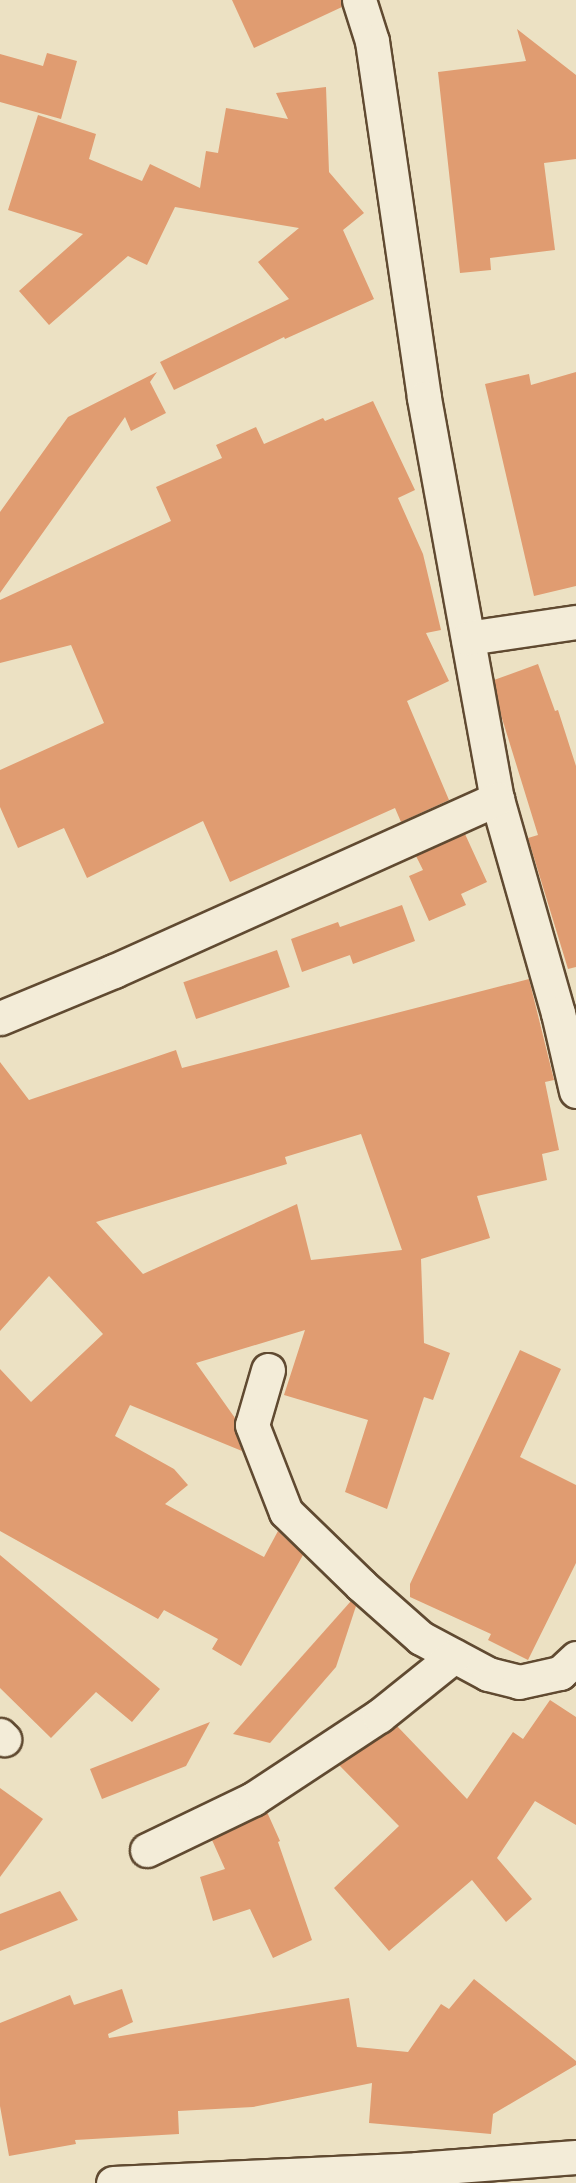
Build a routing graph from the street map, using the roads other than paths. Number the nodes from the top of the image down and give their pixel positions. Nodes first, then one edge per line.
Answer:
1 (359, 0) edge
2 (576, 622) edge
3 (468, 638) junction
4 (497, 799) junction
5 (0, 1018) edge
6 (576, 1091) edge
7 (268, 1370) dead end
8 (454, 1656) junction
9 (576, 1658) edge
10 (147, 1850) dead end
11 (576, 2157) edge
12 (112, 2183) edge

1 - 3 street
2 - 3 street
3 - 4 street
4 - 5 street
4 - 6 street
7 - 8 street
8 - 9 street
8 - 10 street
11 - 12 street

